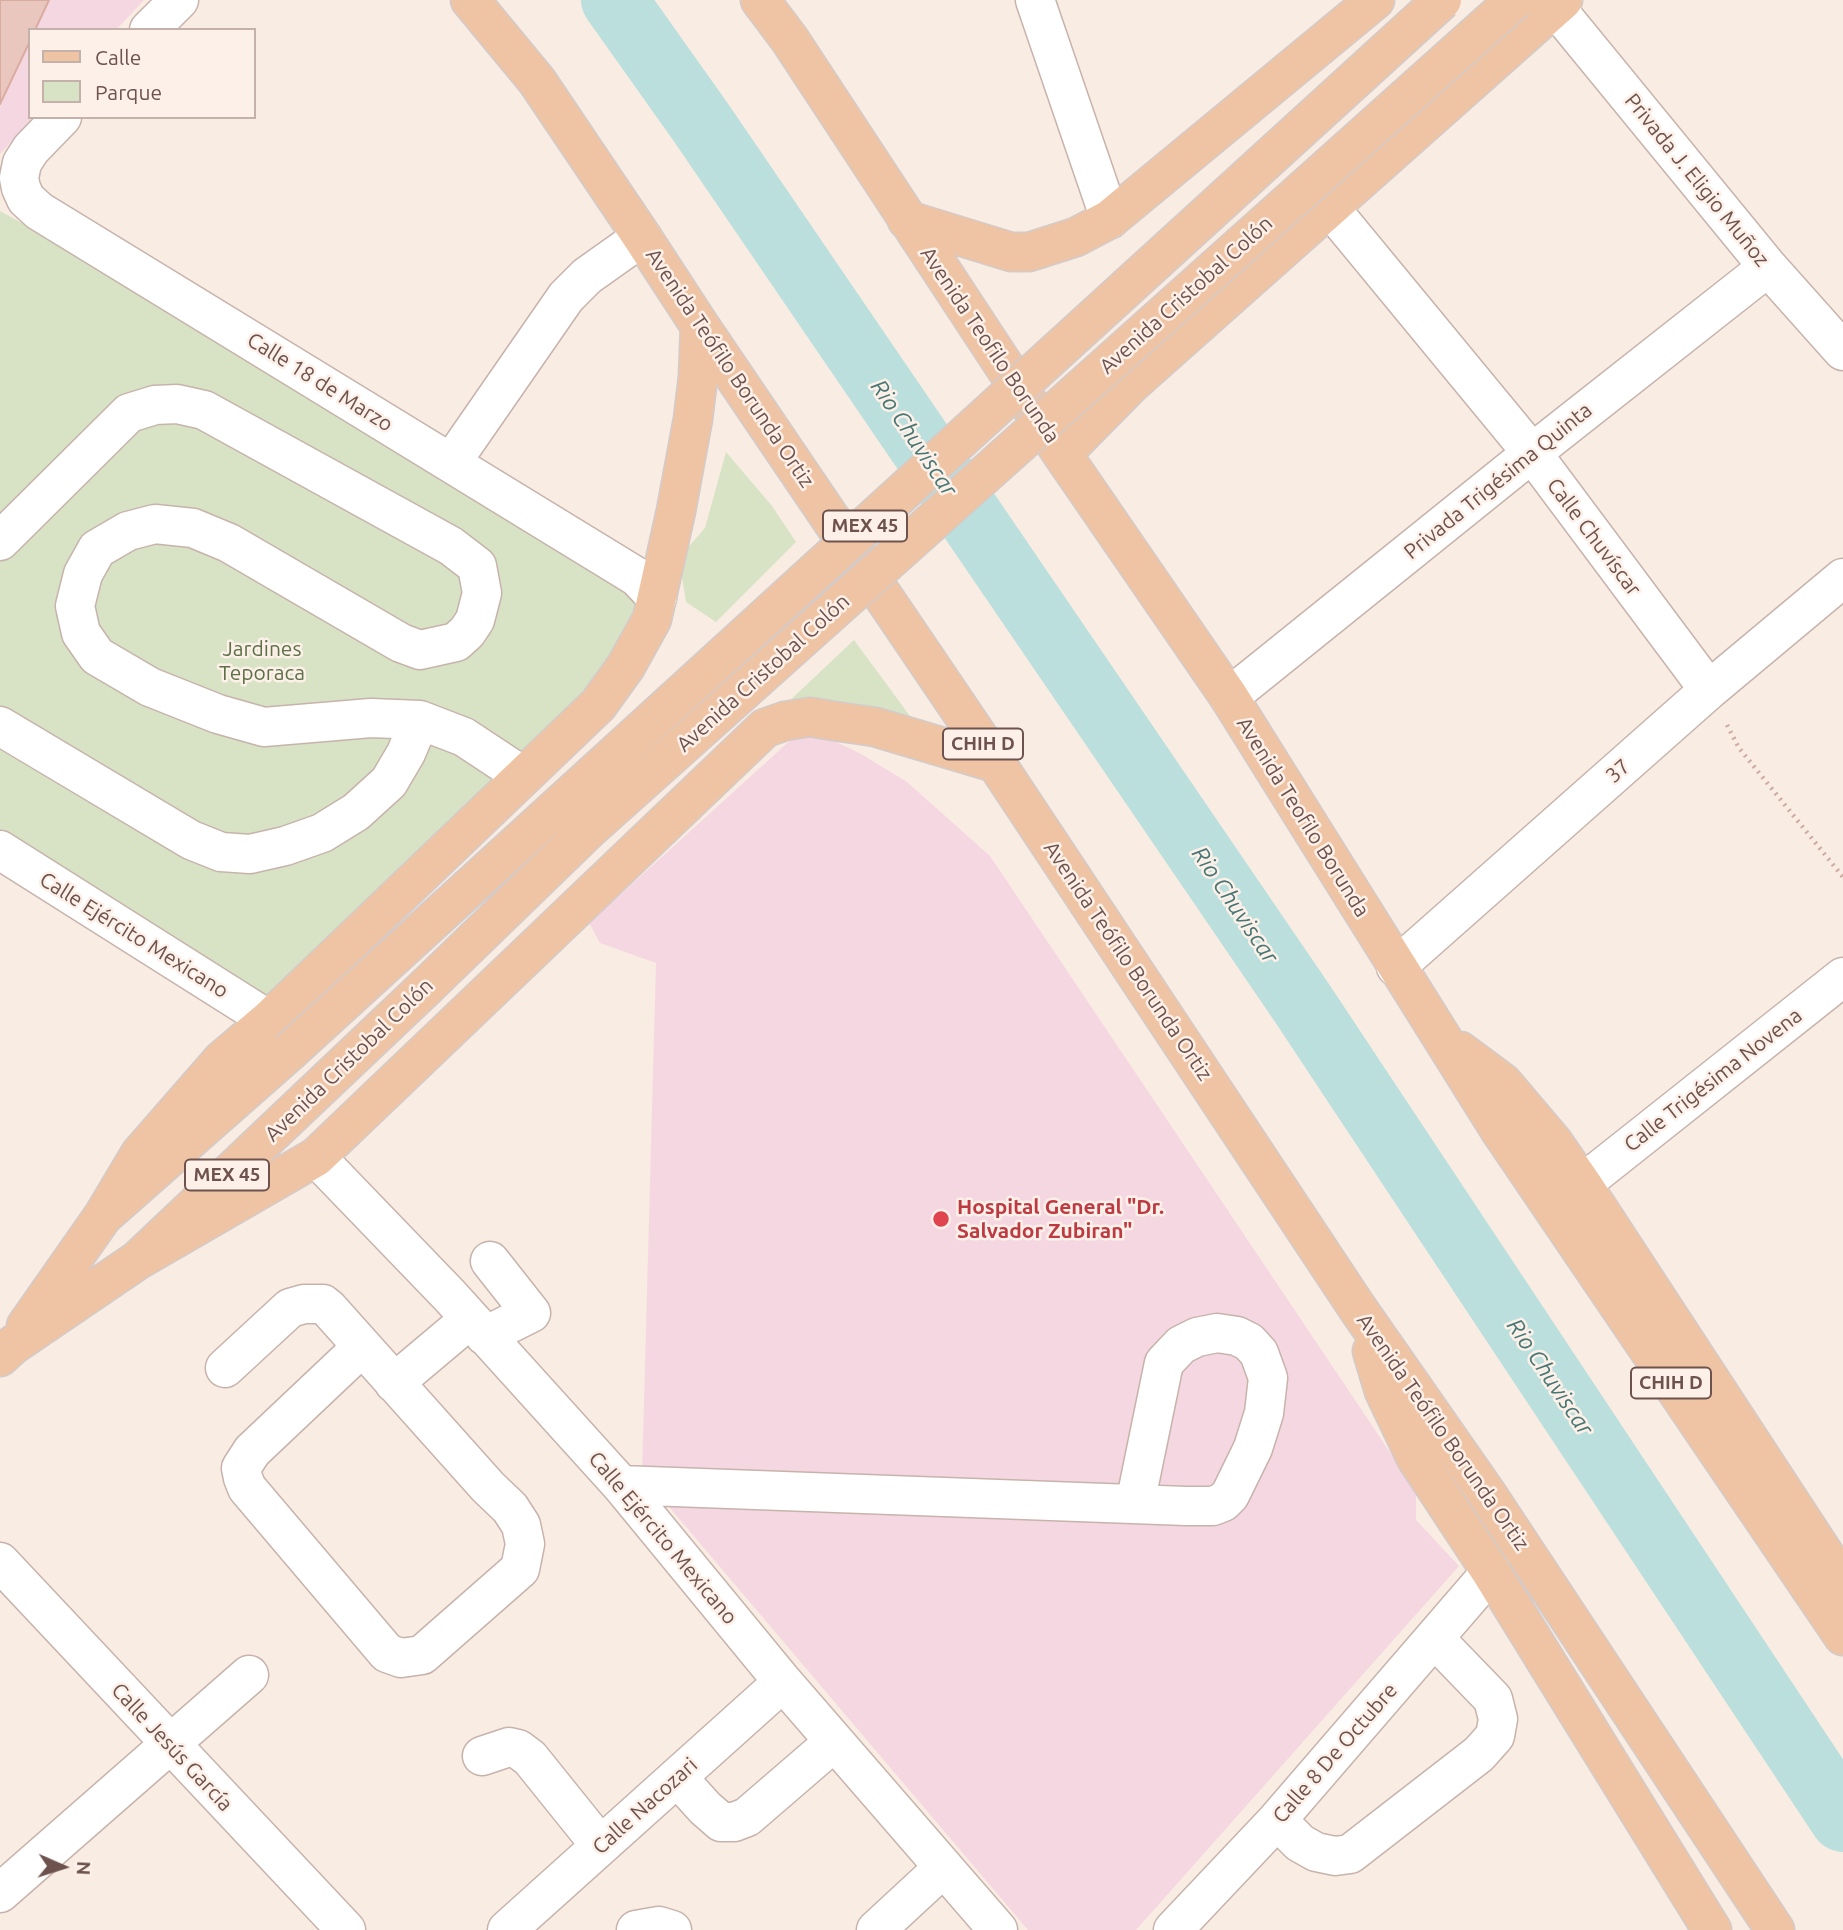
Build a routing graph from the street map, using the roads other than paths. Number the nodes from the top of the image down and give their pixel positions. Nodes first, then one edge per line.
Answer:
1 (179, 0) edge
2 (470, 0) edge
3 (760, 0) edge
4 (1035, 0) edge
5 (1375, 0) edge
6 (1442, 0) edge
7 (1515, 0) edge
8 (1559, 4) edge
9 (151, 28) edge
10 (60, 119) edge
11 (1330, 208) junction
12 (1110, 219) junction
13 (907, 220) junction
14 (642, 237) junction
15 (1768, 267) junction
16 (699, 326) junction
17 (1843, 351) edge
18 (1532, 453) junction
19 (1062, 454) junction
20 (451, 463) junction
21 (0, 541) edge
22 (1843, 578) edge
23 (657, 598) junction
24 (1709, 690) junction
25 (1228, 697) junction
26 (420, 720) junction
27 (0, 726) edge
28 (996, 763) junction
29 (523, 775) junction
30 (0, 850) edge
31 (1396, 967) junction
32 (1843, 977) edge
33 (269, 1020) junction
34 (1444, 1041) junction
35 (316, 1157) junction
36 (1582, 1184) junction
37 (103, 1216) junction
38 (138, 1259) junction
39 (1358, 1309) junction
40 (468, 1317) junction
41 (362, 1347) junction
42 (7, 1351) edge
43 (225, 1367) dead end
44 (394, 1383) junction
45 (621, 1485) junction
46 (1135, 1504) junction
47 (0, 1562) edge
48 (1491, 1572) junction
49 (1843, 1583) edge
50 (1843, 1636) edge
51 (1434, 1638) junction
52 (248, 1675) dead end
53 (783, 1682) junction
54 (834, 1742) junction
55 (170, 1745) junction
56 (482, 1756) dead end
57 (677, 1777) junction
58 (1277, 1820) junction
59 (600, 1845) junction
60 (943, 1868) junction
61 (0, 1893) edge
62 (346, 1930) edge
63 (507, 1930) edge
64 (636, 1930) edge
65 (672, 1930) edge
66 (876, 1930) edge
67 (998, 1930) edge
68 (1173, 1930) edge
69 (1712, 1930) edge
70 (1775, 1930) edge

1 - 9 street
2 - 14 main road, Avenida Teófilo Borunda Ortiz / CHIH D
3 - 13 main road, Avenida Teofilo Borunda / CHIH D
4 - 12 street
5 - 12 main road
6 - 37 main road, Avenida Cristobal Colón / MEX 45, bridge
7 - 38 main road, Avenida Cristobal Colón / MEX 45, bridge
8 - 11 main road
8 - 15 street, Privada J. Eligio Muñoz
10 - 20 street, Calle 18 de Marzo
11 - 18 street, Calle Chuvíscar
11 - 19 main road
12 - 13 main road
13 - 19 main road, Avenida Teofilo Borunda / CHIH D
14 - 16 main road, Avenida Teófilo Borunda Ortiz / CHIH D
14 - 20 street
15 - 17 street, Privada J. Eligio Muñoz
15 - 18 street, Privada Trigésima Quinta
16 - 23 main road
16 - 28 main road, Avenida Teófilo Borunda Ortiz / CHIH D
18 - 24 street, Calle Chuvíscar
18 - 25 street, Privada Trigésima Quinta
19 - 25 main road, Avenida Teofilo Borunda / CHIH D
20 - 23 street, Calle 18 de Marzo
21 - 26 street
22 - 24 street, 37
23 - 29 main road
24 - 31 street, 37
25 - 31 main road, Avenida Teofilo Borunda / CHIH D
26 - 27 street
26 - 29 street
28 - 35 main road
28 - 39 main road, Avenida Teófilo Borunda Ortiz / CHIH D
29 - 33 main road
30 - 33 street, Calle Ejército Mexicano
31 - 34 main road, Avenida Teofilo Borunda / CHIH D
32 - 36 street, Calle Trigésima Novena
33 - 37 main road
34 - 36 main road
34 - 50 main road, Avenida Teofilo Borunda / CHIH D
35 - 38 main road
35 - 40 street, Calle Ejército Mexicano
36 - 49 main road
37 - 42 main road, Avenida Cristobal Colón / MEX 45
38 - 42 main road, Avenida Cristobal Colón / MEX 45
39 - 48 main road
39 - 70 main road, Avenida Teófilo Borunda Ortiz / CHIH D
40 - 40 street
40 - 44 street
40 - 45 street, Calle Ejército Mexicano
41 - 43 street
41 - 44 street
41 - 44 street
45 - 46 street
45 - 53 street, Calle Ejército Mexicano
46 - 46 street
47 - 55 street, Calle Jesús García
48 - 51 street, Calle 8 De Octubre
48 - 69 main road
51 - 58 street, Calle 8 De Octubre
51 - 58 street
52 - 55 street
53 - 54 street, Calle Ejército Mexicano
53 - 57 street, Calle Nacozari
54 - 57 street
54 - 60 street, Calle Ejército Mexicano
55 - 61 street
55 - 62 street, Calle Jesús García
56 - 59 street
57 - 59 street, Calle Nacozari
58 - 68 street, Calle 8 De Octubre
59 - 63 street, Calle Nacozari
60 - 66 street
60 - 67 street, Calle Ejército Mexicano
64 - 65 street

